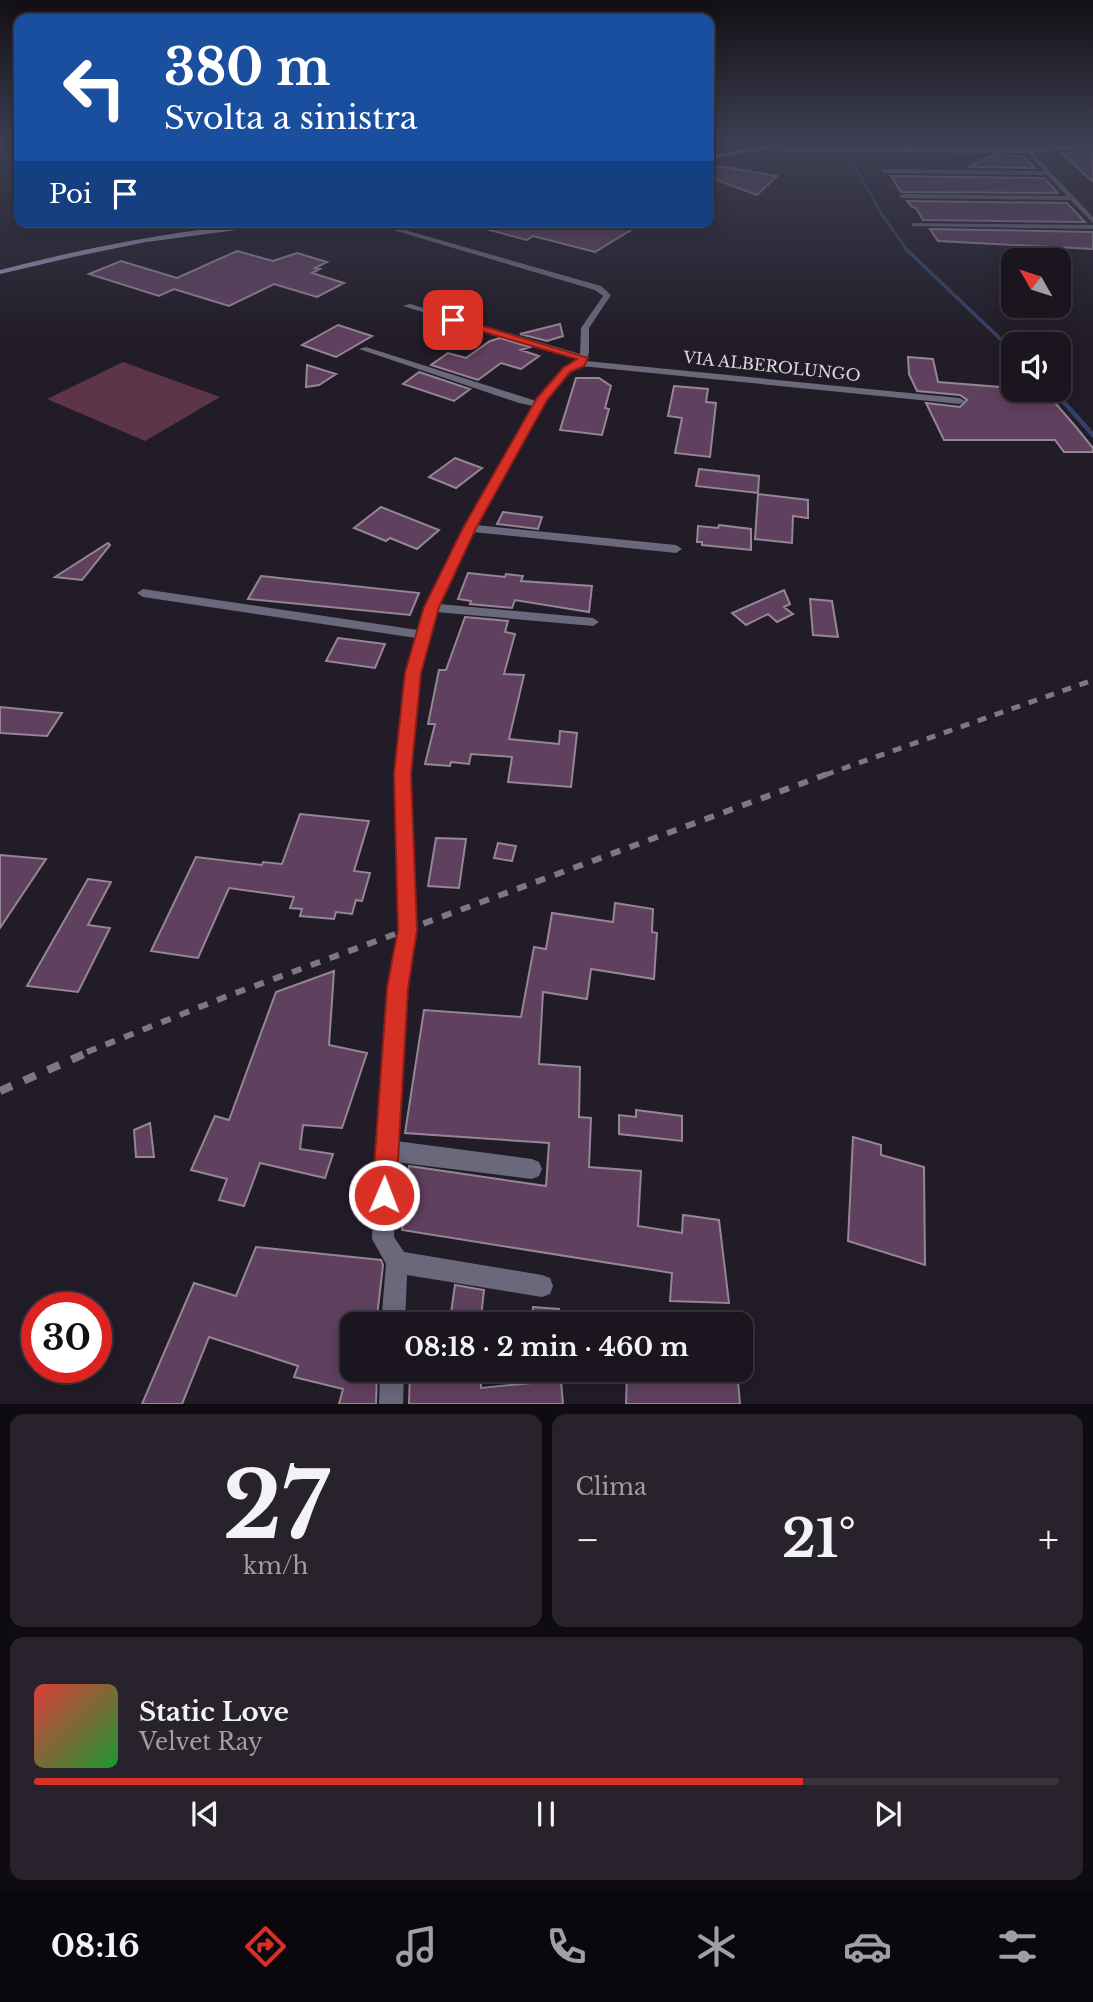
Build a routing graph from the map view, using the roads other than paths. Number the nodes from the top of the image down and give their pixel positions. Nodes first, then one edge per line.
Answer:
1 (913, 225) dead end
2 (1093, 227) edge
3 (222, 228) edge
4 (389, 228) edge
5 (0, 272) edge
6 (407, 306) dead end
7 (363, 349) dead end
8 (582, 361) junction
9 (960, 401) dead end
10 (539, 404) junction
11 (469, 528) junction
12 (676, 550) dead end
13 (143, 593) dead end
14 (432, 607) junction
15 (593, 622) dead end
16 (425, 635) junction
17 (385, 1150) junction
18 (532, 1169) dead end
19 (397, 1262) junction
20 (542, 1286) dead end
21 (394, 1312) edge
22 (392, 1382) edge
23 (391, 1404) edge

1 - 2 street
3 - 5 street
4 - 8 street
6 - 8 street, VIA ALBEROLUNGO
7 - 10 street
8 - 9 street, VIA ALBEROLUNGO
8 - 10 street
10 - 11 street
11 - 12 street
11 - 14 street
13 - 16 street
14 - 15 street
14 - 16 street
16 - 17 street
17 - 18 street
17 - 19 street
19 - 20 street
19 - 21 street
22 - 23 street

